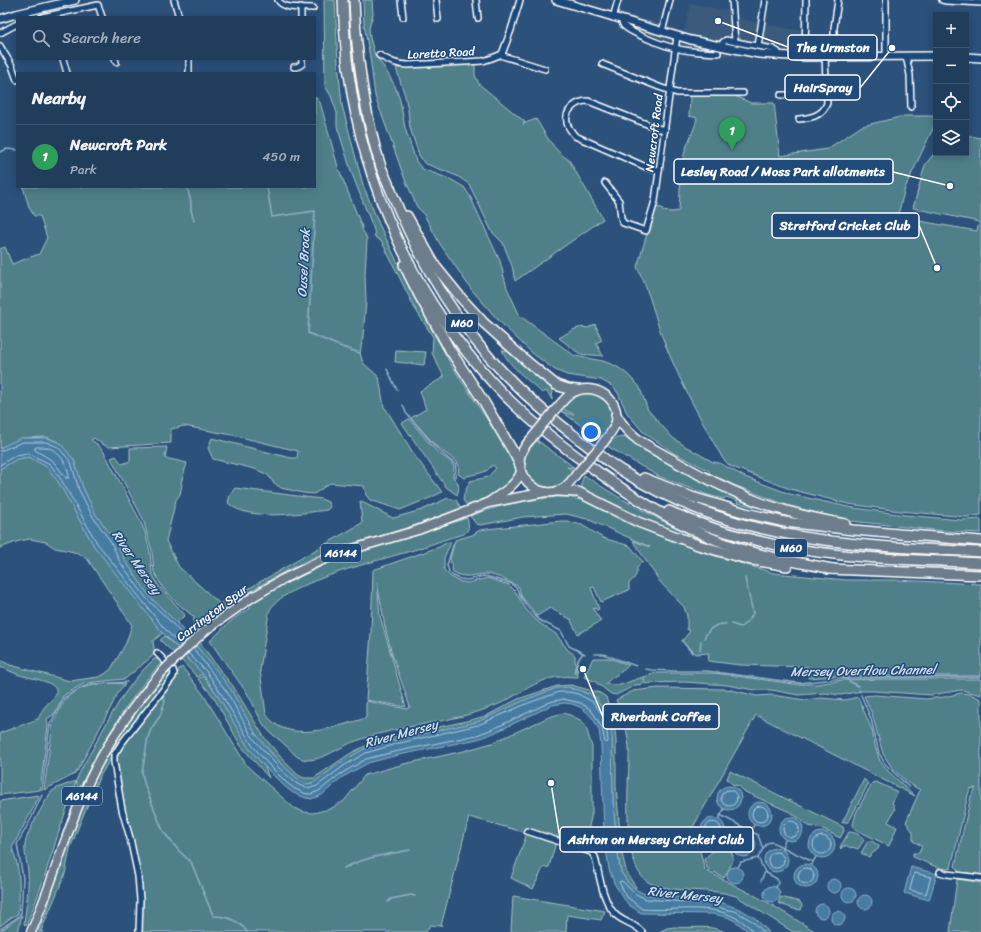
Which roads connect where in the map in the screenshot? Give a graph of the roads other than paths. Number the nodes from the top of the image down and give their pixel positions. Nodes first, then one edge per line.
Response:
1 (75, 0) edge
2 (174, 0) edge
3 (278, 0) edge
4 (344, 0) edge
5 (354, 0) edge
6 (401, 0) edge
7 (436, 0) edge
8 (476, 0) edge
9 (520, 0) edge
10 (556, 0) edge
11 (618, 0) edge
12 (670, 0) edge
13 (732, 0) edge
14 (765, 0) edge
15 (806, 0) edge
16 (838, 0) edge
17 (886, 0) edge
18 (942, 0) edge
19 (565, 1) edge
20 (65, 2) junction
21 (51, 3) edge
22 (981, 3) edge
23 (301, 7) junction
24 (313, 8) dead end
25 (68, 11) junction
26 (34, 13) edge
27 (19, 16) edge
28 (50, 16) edge
29 (102, 16) edge
30 (180, 16) edge
31 (301, 16) edge
32 (16, 17) edge
33 (402, 17) dead end
34 (478, 18) dead end
35 (613, 18) junction
36 (438, 19) dead end
37 (0, 20) edge
38 (622, 20) junction
39 (16, 25) edge
40 (662, 32) junction
41 (0, 33) edge
42 (677, 36) junction
43 (735, 42) junction
44 (0, 46) edge
45 (758, 46) junction
46 (675, 48) junction
47 (724, 50) junction
48 (502, 54) junction
49 (379, 55) dead end
50 (780, 56) junction
51 (886, 56) junction
52 (906, 56) junction
53 (933, 56) edge
54 (805, 57) junction
55 (825, 57) junction
56 (834, 57) junction
57 (969, 57) edge
58 (981, 58) edge
59 (63, 60) edge
60 (188, 60) edge
61 (302, 60) edge
62 (602, 64) dead end
63 (294, 67) dead end
64 (545, 69) dead end
65 (67, 72) edge
66 (189, 72) edge
67 (16, 77) edge
68 (670, 90) junction
69 (826, 92) junction
70 (743, 93) dead end
71 (782, 95) dead end
72 (910, 107) dead end
73 (799, 119) dead end
74 (665, 130) junction
75 (372, 131) junction
76 (659, 171) junction
77 (605, 183) dead end
78 (387, 216) junction
79 (577, 390) junction
80 (616, 415) junction
81 (618, 468) junction
82 (521, 469) junction
83 (613, 483) junction
84 (558, 490) junction
85 (546, 492) junction
86 (488, 503) junction
87 (952, 538) junction
88 (981, 541) edge
89 (981, 552) edge
90 (981, 563) edge
91 (833, 569) junction
92 (981, 575) edge
93 (157, 653) dead end
94 (527, 831) dead end
95 (940, 872) dead end
96 (981, 878) edge
97 (31, 932) edge
98 (139, 932) edge
99 (642, 932) edge

1 - 20 main road
2 - 30 street
3 - 23 street
4 - 78 highway, M60
5 - 75 highway, M60
6 - 33 street
7 - 36 street
8 - 34 street
9 - 48 street
10 - 19 main road
11 - 35 street
12 - 40 street
13 - 43 street
14 - 45 street
15 - 54 street
16 - 56 street
17 - 51 street
18 - 22 street
19 - 35 main road
20 - 21 main road
20 - 25 street
21 - 26 main road
23 - 24 street
23 - 31 street
25 - 28 street
25 - 29 street
26 - 27 main road
32 - 37 main road
35 - 38 main road
38 - 40 main road
38 - 46 street
39 - 41 street
40 - 42 main road
42 - 46 street, Newcroft Road
42 - 47 main road
43 - 45 street
43 - 47 street
44 - 67 street
45 - 50 street
46 - 47 street
46 - 68 street, Newcroft Road
47 - 50 main road
48 - 49 street, Loretto Road
48 - 64 street
50 - 54 main road
51 - 52 main road
51 - 56 main road
52 - 53 main road
52 - 72 street
54 - 55 main road
55 - 56 main road
55 - 69 street
57 - 58 main road
59 - 65 street
60 - 66 street
61 - 63 street
62 - 68 street
68 - 70 street
68 - 74 street, Newcroft Road
69 - 71 street
69 - 73 street
74 - 76 street, Newcroft Road
74 - 76 street
75 - 79 highway, M60
75 - 81 highway, M60
76 - 77 street, Newcroft Road
78 - 82 highway, M60
78 - 83 highway, M60
79 - 80 main road
79 - 82 main road, A6144, bridge
80 - 84 main road, A6144, bridge
80 - 87 highway, M60
81 - 87 highway, M60
81 - 89 highway, M60
82 - 85 main road
82 - 86 main road, Carrington Spur / A6144
83 - 90 highway, M60
83 - 91 highway, M60
84 - 85 main road, A6144
84 - 91 highway, M60
85 - 86 main road, Carrington Spur / A6144
86 - 97 main road, Carrington Spur / A6144, bridge
87 - 88 highway, M60
91 - 92 highway, M60
93 - 98 street
94 - 99 street
95 - 96 street

